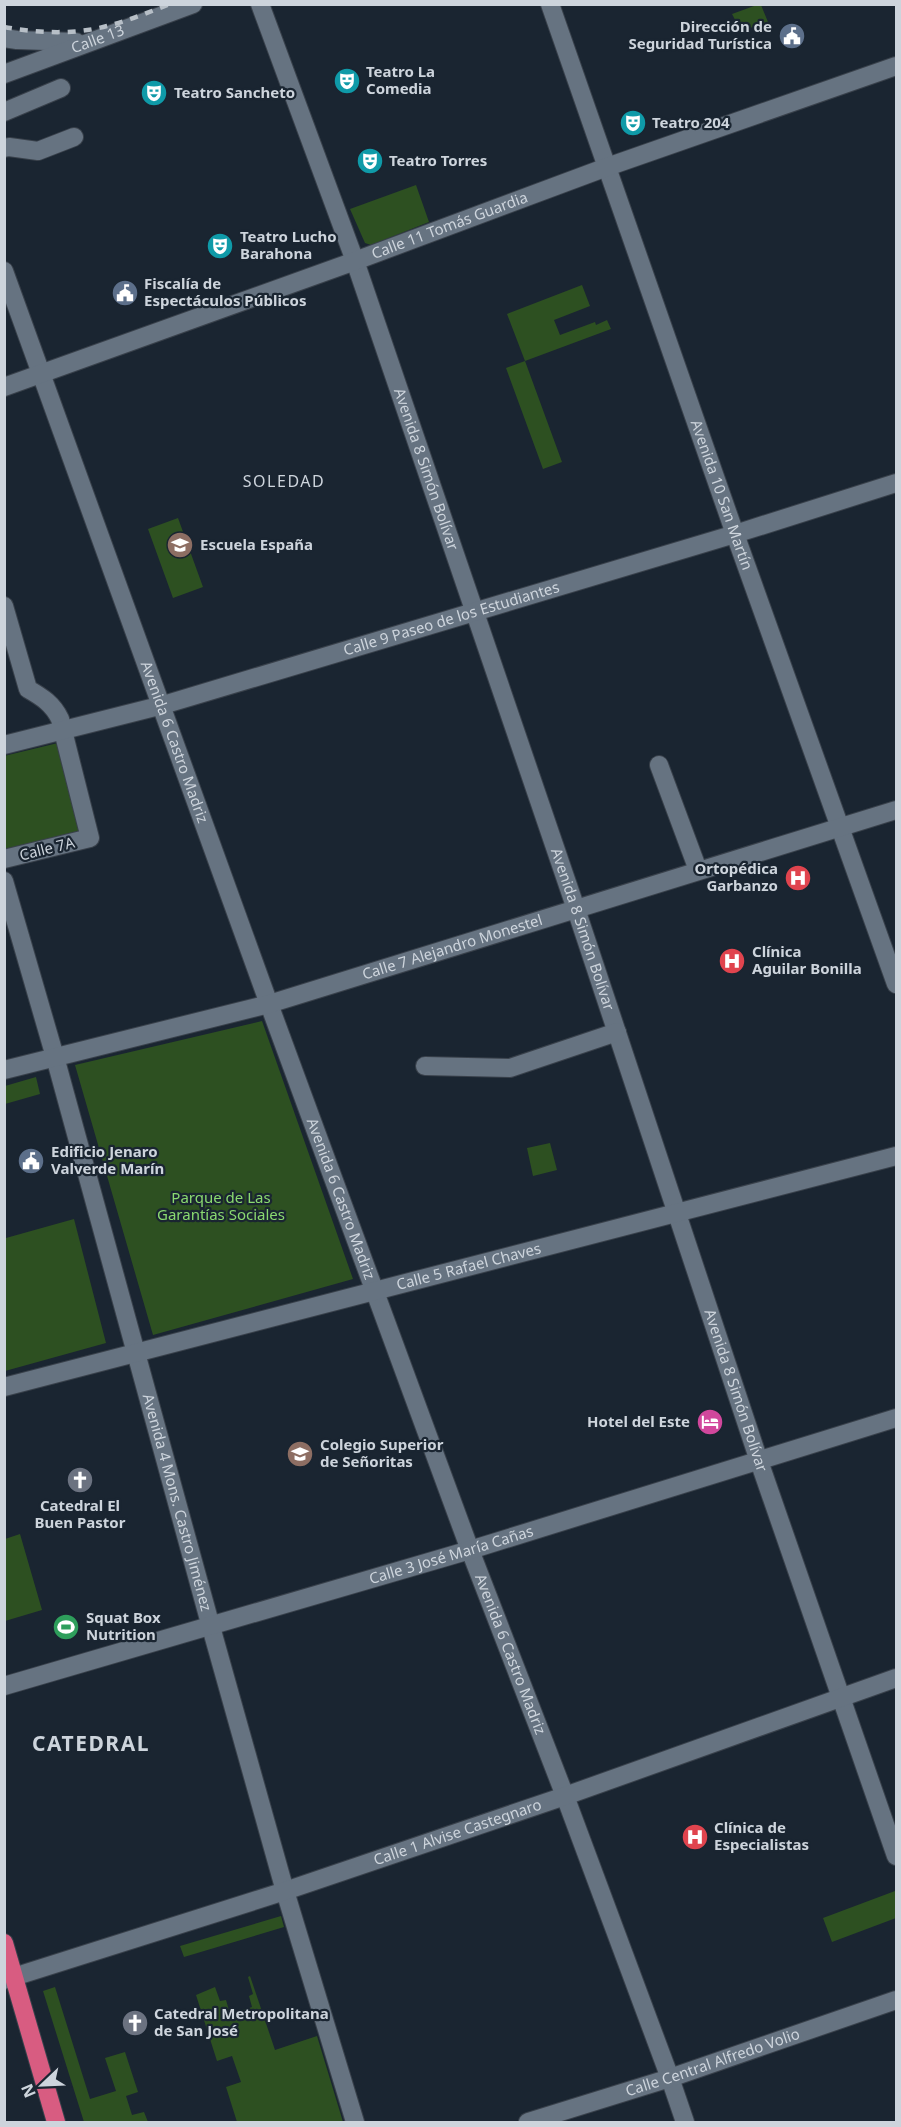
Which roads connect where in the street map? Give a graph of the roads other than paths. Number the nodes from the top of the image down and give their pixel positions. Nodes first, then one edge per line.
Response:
1 (193, 4) edge
2 (260, 4) edge
3 (550, 4) edge
4 (4, 38) edge
5 (90, 41) junction
6 (897, 66) edge
7 (4, 74) edge
8 (61, 88) dead end
9 (4, 112) edge
10 (74, 137) dead end
11 (4, 148) edge
12 (607, 168) junction
13 (355, 261) junction
14 (4, 271) edge
15 (43, 375) junction
16 (4, 387) edge
17 (897, 483) edge
18 (735, 534) junction
19 (4, 606) edge
20 (475, 613) junction
21 (163, 705) junction
22 (63, 730) junction
23 (4, 744) edge
24 (659, 765) dead end
25 (897, 810) edge
26 (840, 826) junction
27 (4, 859) edge
28 (698, 870) junction
29 (4, 881) edge
30 (576, 909) junction
31 (897, 984) edge
32 (269, 1004) junction
33 (617, 1032) junction
34 (55, 1057) junction
35 (425, 1066) dead end
36 (4, 1070) edge
37 (897, 1156) edge
38 (677, 1213) junction
39 (375, 1290) junction
40 (137, 1353) junction
41 (4, 1387) edge
42 (897, 1418) edge
43 (759, 1461) junction
44 (470, 1550) junction
45 (211, 1627) junction
46 (897, 1678) edge
47 (4, 1686) edge
48 (841, 1698) junction
49 (565, 1796) junction
50 (897, 1856) edge
51 (285, 1891) junction
52 (4, 1943) edge
53 (10, 1978) edge
54 (897, 2000) edge
55 (670, 2078) junction
56 (56, 2122) edge
57 (356, 2122) edge
58 (528, 2122) edge
59 (685, 2122) edge

1 - 5 street, Calle 13
2 - 13 street, Avenida 8 Simón Bolívar
3 - 12 street, Avenida 10 San Martín
4 - 5 street
5 - 7 street, Calle 13
6 - 12 street, Calle 11 Tomás Guardia
8 - 9 street
10 - 11 street
12 - 13 street, Calle 11 Tomás Guardia
12 - 18 street, Avenida 10 San Martín
13 - 15 street, Calle 11 Tomás Guardia
13 - 20 street, Avenida 8 Simón Bolívar
14 - 15 street, Avenida 6 Castro Madriz
15 - 16 street, Calle 11 Tomás Guardia
15 - 21 street, Avenida 6 Castro Madriz
17 - 18 street, Calle 9 Paseo de los Estudiantes
18 - 20 street, Calle 9 Paseo de los Estudiantes
18 - 26 street, Avenida 10 San Martín
19 - 22 street
20 - 21 street, Calle 9 Paseo de los Estudiantes
20 - 30 street, Avenida 8 Simón Bolívar
21 - 22 street, Calle 9 Paseo de los Estudiantes
21 - 32 street, Avenida 6 Castro Madriz
22 - 23 street, Calle 9 Paseo de los Estudiantes
22 - 27 street, Calle 7A
24 - 28 street
25 - 26 street, Calle 7 Alejandro Monestel
26 - 28 street, Calle 7 Alejandro Monestel
26 - 31 street, Avenida 10 San Martín
28 - 30 street, Calle 7 Alejandro Monestel
29 - 34 street, Avenida 4 Mons. Castro Jiménez
30 - 32 street, Calle 7 Alejandro Monestel
30 - 33 street, Avenida 8 Simón Bolívar
32 - 34 street, Calle 7 Alejandro Monestel
32 - 39 street, Avenida 6 Castro Madriz
33 - 35 street
33 - 38 street, Avenida 8 Simón Bolívar
34 - 36 street, Calle 7 Alejandro Monestel
34 - 40 street, Avenida 4 Mons. Castro Jiménez
37 - 38 street, Calle 5 Rafael Chaves
38 - 39 street, Calle 5 Rafael Chaves
38 - 43 street, Avenida 8 Simón Bolívar
39 - 40 street, Calle 5 Rafael Chaves
39 - 44 street, Avenida 6 Castro Madriz
40 - 41 street, Calle 5 Rafael Chaves
40 - 45 street, Avenida 4 Mons. Castro Jiménez
42 - 43 street, Calle 3 José María Cañas
43 - 44 street, Calle 3 José María Cañas
43 - 48 street, Avenida 8 Simón Bolívar
44 - 45 street, Calle 3 José María Cañas
44 - 49 street, Avenida 6 Castro Madriz
45 - 47 street, Calle 3 José María Cañas
45 - 51 street, Avenida 4 Mons. Castro Jiménez
46 - 48 street, Calle 1 Alvise Castegnaro
48 - 49 street, Calle 1 Alvise Castegnaro
48 - 50 street, Avenida 8 Simón Bolívar
49 - 51 street, Calle 1 Alvise Castegnaro
49 - 55 street, Avenida 6 Castro Madriz
51 - 53 street, Calle 1 Alvise Castegnaro
51 - 57 street, Avenida 4 Mons. Castro Jiménez
52 - 53 highway
53 - 56 highway
54 - 55 street, Calle Central Alfredo Volio
55 - 58 street, Calle Central Alfredo Volio
55 - 59 street, Avenida 6 Castro Madriz

